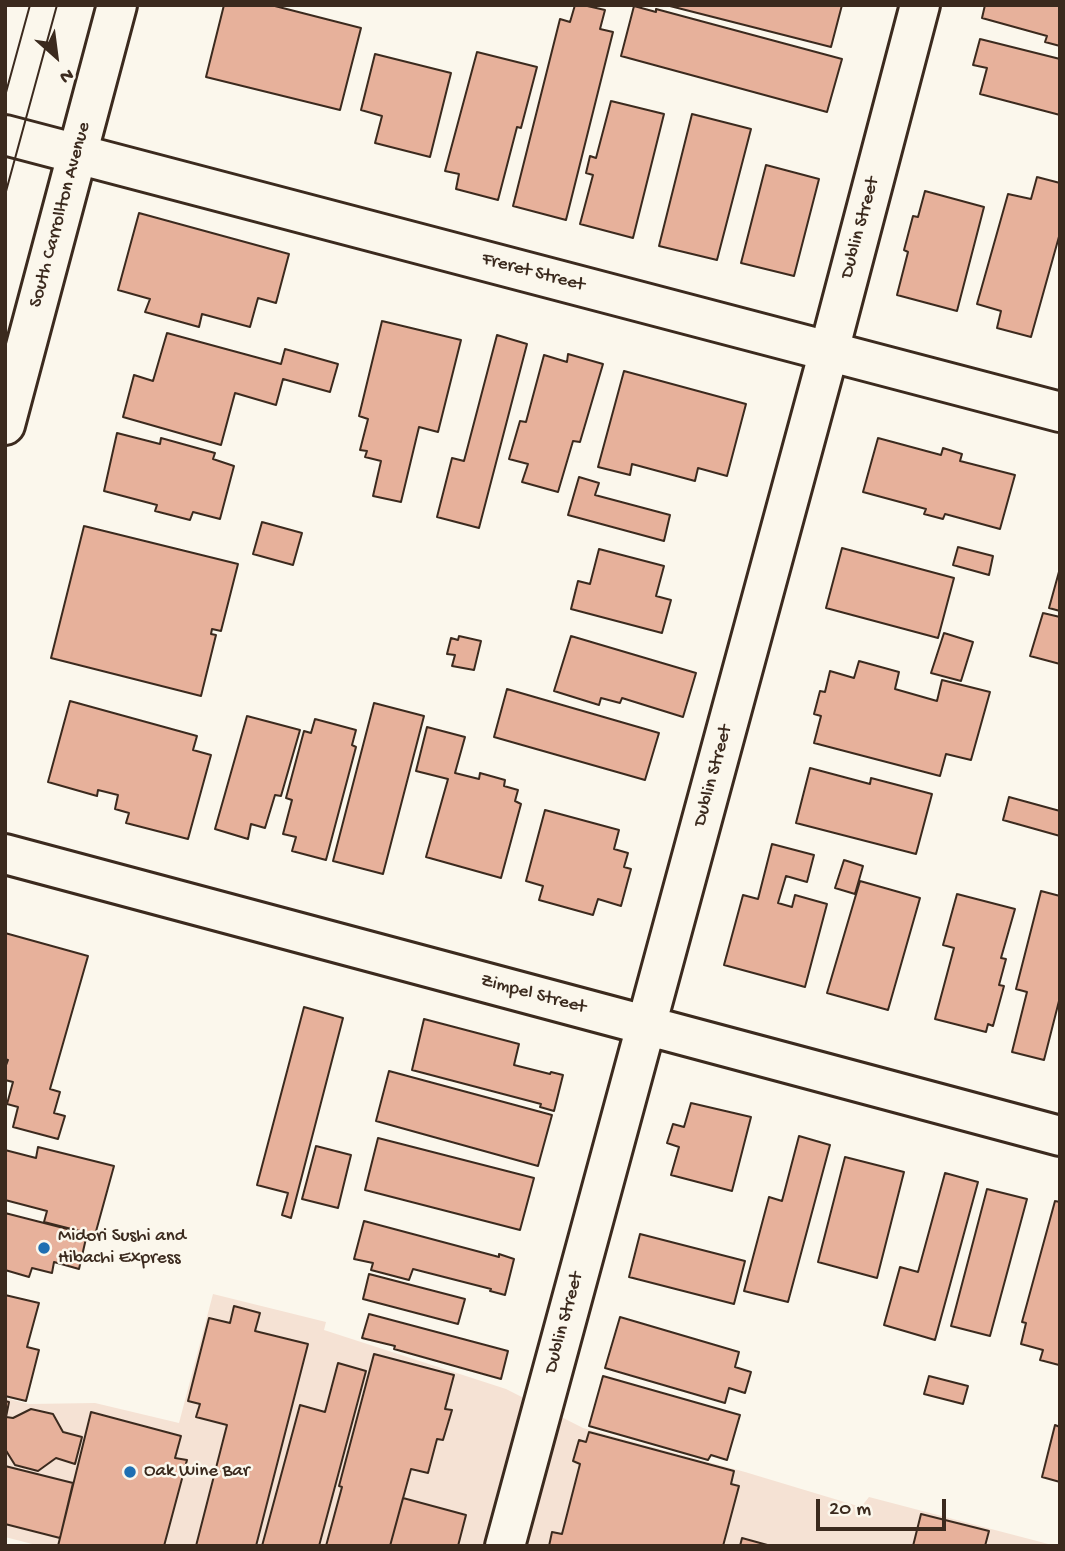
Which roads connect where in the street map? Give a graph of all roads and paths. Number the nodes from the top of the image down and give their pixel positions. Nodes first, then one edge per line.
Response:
1 (117, 5) edge
2 (920, 5) edge
3 (5, 135) edge
4 (78, 153) junction
5 (829, 351) junction
6 (1060, 412) edge
7 (5, 425) edge
8 (5, 854) edge
9 (646, 1025) junction
10 (1060, 1136) edge
11 (505, 1546) edge

1 - 4 street, South Carrollton Avenue
2 - 5 street, Dublin Street
3 - 4 street, Freret Street
4 - 5 street, Freret Street
4 - 7 street, South Carrollton Avenue
5 - 6 street, Freret Street
5 - 9 street, Dublin Street
8 - 9 street, Zimpel Street
9 - 10 street, Zimpel Street
9 - 11 street, Dublin Street

